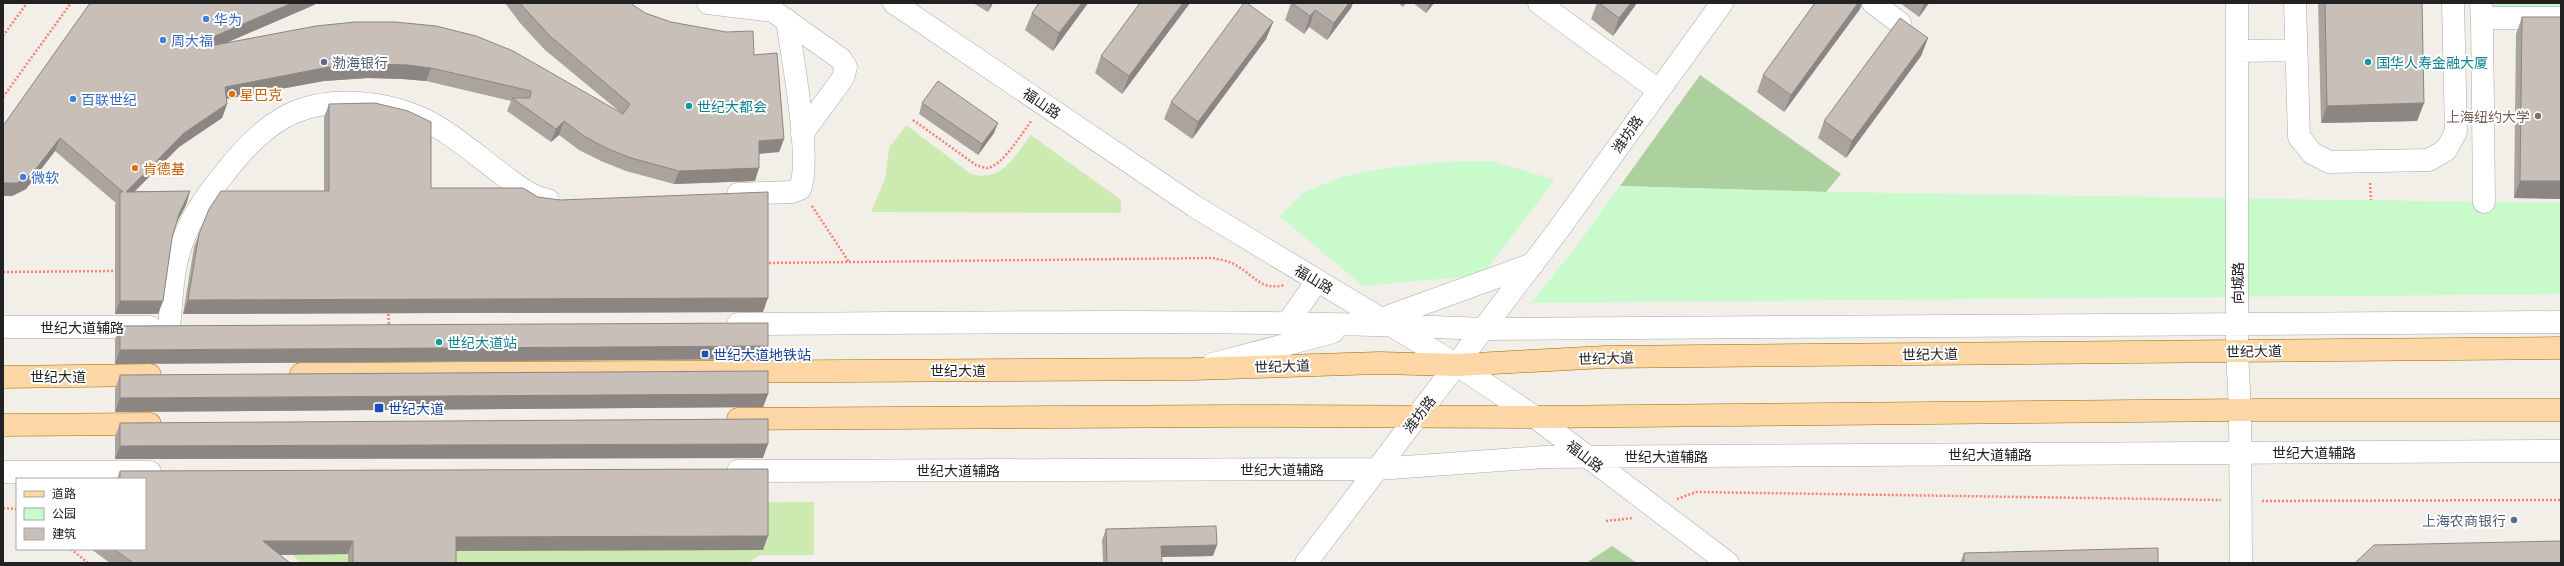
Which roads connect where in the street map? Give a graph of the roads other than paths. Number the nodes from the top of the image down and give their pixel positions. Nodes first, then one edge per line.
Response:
1 (708, 3) edge
2 (894, 3) edge
3 (1539, 3) edge
4 (1722, 3) edge
5 (1873, 3) edge
6 (2237, 3) edge
7 (2295, 3) edge
8 (2453, 3) edge
9 (2482, 11) edge
10 (783, 12) edge
11 (2561, 18) edge
12 (1900, 23) edge
13 (2296, 50) junction
14 (2237, 51) junction
15 (1658, 90) junction
16 (802, 134) junction
17 (721, 195) edge
18 (571, 201) edge
19 (2484, 202) dead end
20 (1533, 264) junction
21 (1317, 281) junction
22 (2561, 322) edge
23 (1377, 323) junction
24 (2238, 323) junction
25 (718, 324) edge
26 (1287, 324) junction
27 (169, 327) junction
28 (192, 327) edge
29 (3, 328) edge
30 (1484, 329) junction
31 (2561, 348) edge
32 (2237, 351) junction
33 (1457, 365) junction
34 (1193, 370) junction
35 (281, 374) edge
36 (170, 375) edge
37 (3, 376) edge
38 (2240, 410) junction
39 (2561, 410) edge
40 (1417, 416) junction
41 (1535, 417) junction
42 (717, 420) edge
43 (168, 424) edge
44 (3, 425) edge
45 (2561, 451) edge
46 (2240, 452) junction
47 (1586, 457) junction
48 (1377, 469) junction
49 (719, 471) edge
50 (3, 472) edge
51 (168, 472) edge
52 (1306, 563) edge
53 (1728, 563) edge
54 (2241, 563) edge

1 - 10 street
2 - 21 street, 福山路
3 - 15 street
4 - 15 street, 潍坊路
5 - 12 street
6 - 14 street, 向城路
7 - 13 street
8 - 13 street
9 - 11 street
9 - 19 street
10 - 16 street
10 - 16 street
13 - 14 street
14 - 24 street, 向城路
15 - 20 street, 潍坊路
16 - 17 street
18 - 27 street
20 - 23 street
20 - 30 street, 潍坊路
21 - 23 street, 福山路
21 - 26 street
22 - 24 street
23 - 26 street
23 - 30 street
23 - 33 street, 福山路
23 - 34 street
24 - 30 street
24 - 32 street, 向城路
25 - 26 street
27 - 28 street, 世纪大道辅路
27 - 29 street, 世纪大道辅路
30 - 33 street, 潍坊路
31 - 32 main road, 世纪大道
32 - 33 main road, 世纪大道
32 - 38 street, 向城路
33 - 34 main road, 世纪大道
33 - 40 street, 潍坊路
33 - 41 street, 福山路
34 - 35 main road, 世纪大道
36 - 37 main road, 世纪大道
38 - 39 main road
38 - 41 main road
38 - 46 street, 向城路
40 - 41 main road
40 - 42 main road
40 - 48 street, 潍坊路
41 - 47 street, 福山路
43 - 44 main road
45 - 46 street, 世纪大道辅路
46 - 47 street, 世纪大道辅路
46 - 54 street, 向城路
47 - 48 street, 世纪大道辅路
47 - 53 street, 福山路
48 - 49 street, 世纪大道辅路
48 - 52 street, 潍坊路
50 - 51 street

